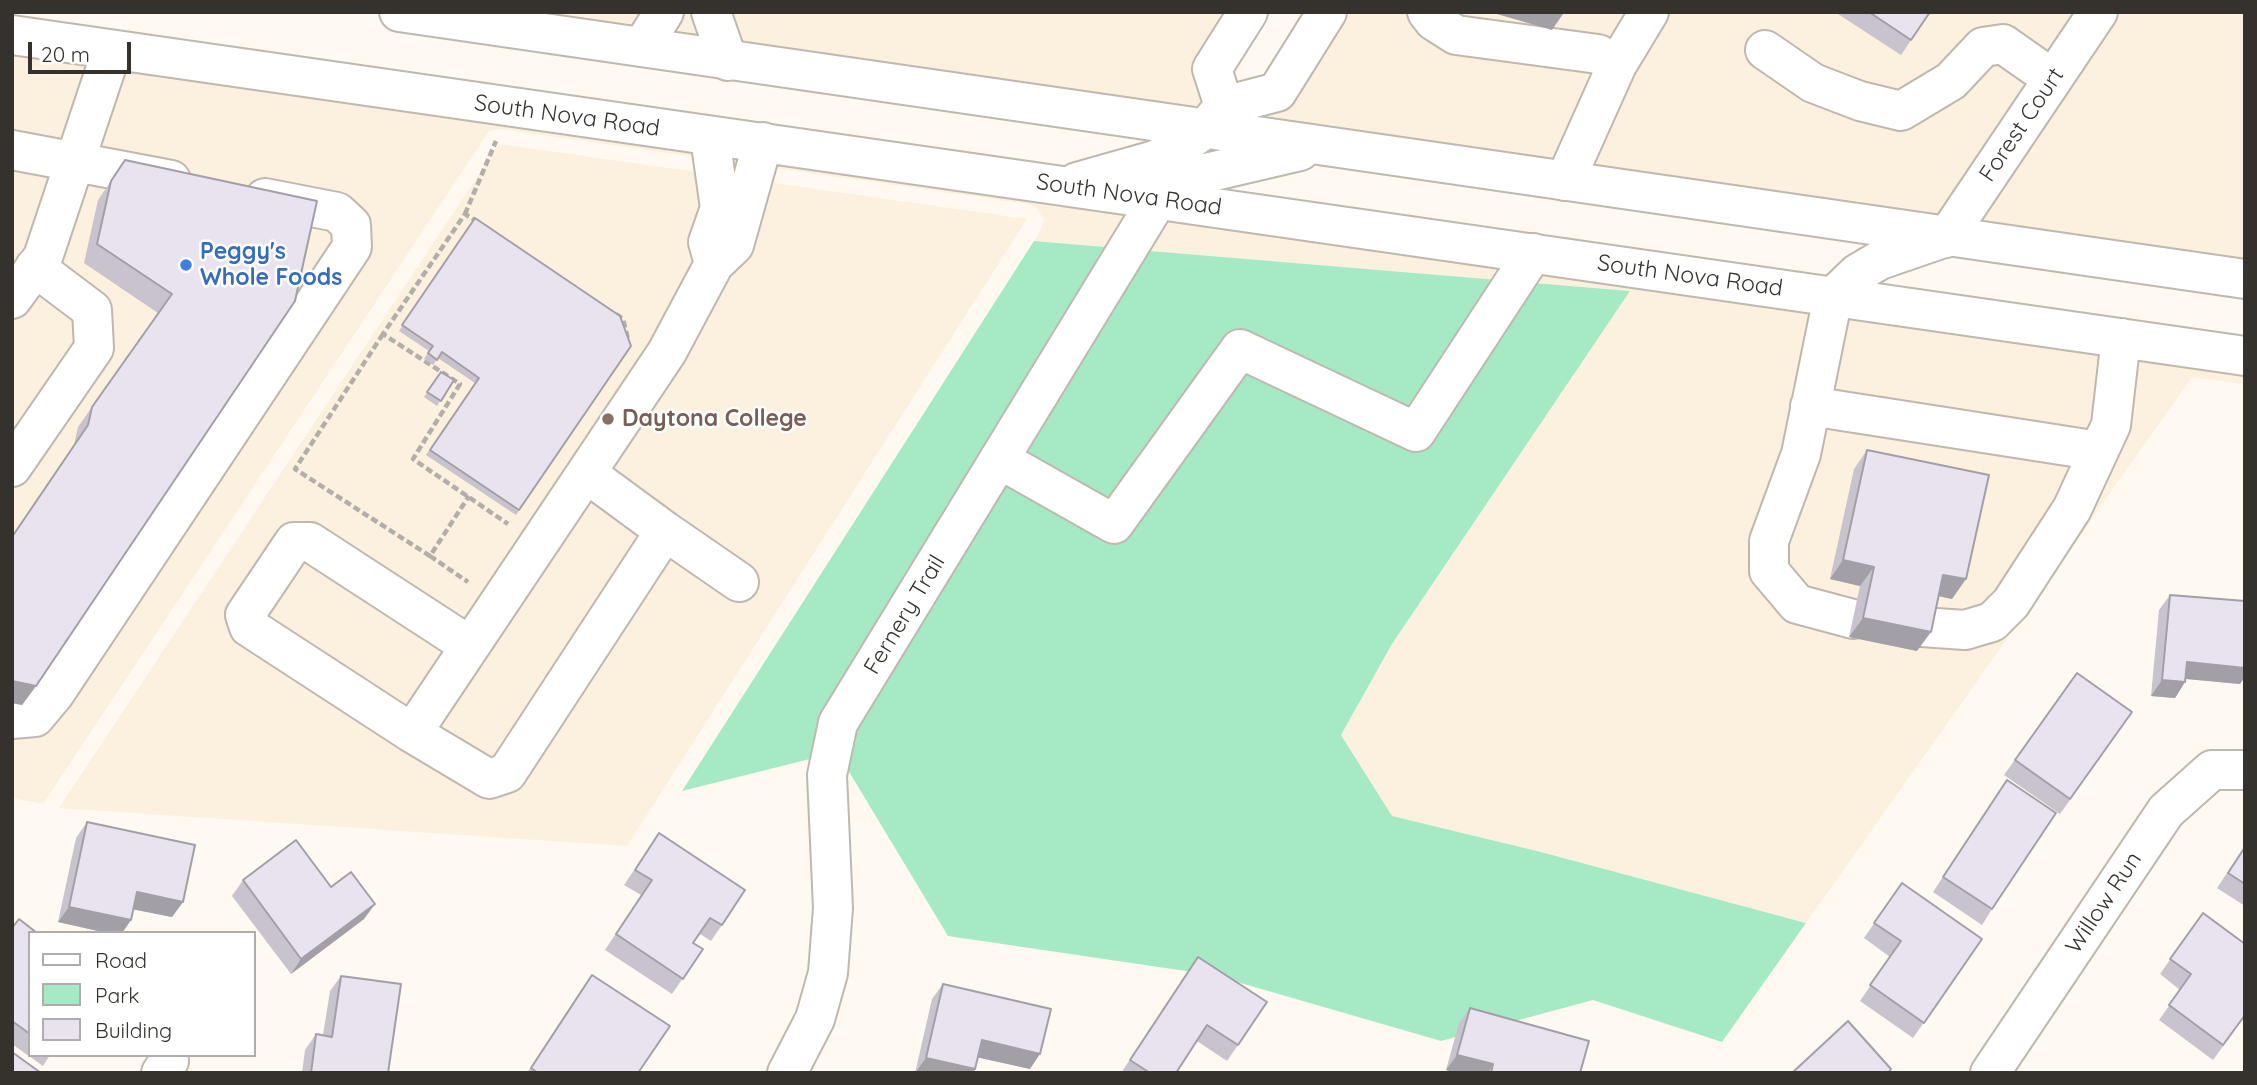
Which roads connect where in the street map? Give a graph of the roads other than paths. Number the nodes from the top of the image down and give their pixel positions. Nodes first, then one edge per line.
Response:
1 (399, 12) edge
2 (664, 12) edge
3 (711, 12) edge
4 (1248, 12) edge
5 (1327, 12) edge
6 (1427, 12) edge
7 (1649, 12) edge
8 (2098, 12) edge
9 (12, 35) edge
10 (642, 47) junction
11 (112, 50) junction
12 (1765, 50) dead end
13 (728, 61) junction
14 (1617, 65) junction
15 (2053, 79) junction
16 (1215, 117) junction
17 (710, 137) junction
18 (763, 142) junction
19 (1322, 145) junction
20 (12, 150) edge
21 (76, 162) junction
22 (1565, 181) junction
23 (1065, 186) junction
24 (1158, 199) junction
25 (1947, 237) junction
26 (1533, 253) junction
27 (715, 264) junction
28 (35, 267) junction
29 (2245, 279) edge
30 (1833, 297) junction
31 (12, 299) edge
32 (2121, 338) junction
33 (2245, 356) edge
34 (1810, 406) junction
35 (2099, 451) junction
36 (999, 459) junction
37 (12, 467) edge
38 (586, 473) junction
39 (665, 531) junction
40 (739, 582) dead end
41 (1853, 619) dead end
42 (1922, 627) edge
43 (470, 646) junction
44 (12, 719) edge
45 (412, 733) junction
46 (2245, 770) edge
47 (788, 1073) edge
48 (1990, 1073) edge

1 - 10 main road
2 - 10 main road
3 - 13 main road
4 - 16 main road
5 - 16 main road
6 - 14 main road
7 - 14 main road
8 - 15 main road, Forest Court
9 - 11 main road, South Nova Road
10 - 13 main road
11 - 17 main road, South Nova Road
11 - 21 main road
12 - 15 main road
13 - 16 main road
14 - 22 main road
15 - 25 main road, Forest Court
16 - 19 main road
16 - 23 main road
17 - 18 main road, South Nova Road
17 - 27 main road
18 - 23 main road, South Nova Road
18 - 27 main road
19 - 22 main road
19 - 24 main road
20 - 21 main road
21 - 28 main road
21 - 44 main road
22 - 25 main road
23 - 24 main road, South Nova Road
24 - 26 main road, South Nova Road
24 - 36 main road, Fernery Trail
25 - 29 main road
25 - 30 main road
26 - 30 main road, South Nova Road
26 - 36 main road
27 - 38 main road
28 - 31 main road
28 - 37 main road
30 - 32 main road, South Nova Road
30 - 34 main road
32 - 33 main road, South Nova Road
32 - 35 main road
34 - 35 main road
34 - 41 main road
35 - 42 main road
36 - 47 main road, Fernery Trail
38 - 39 main road
38 - 43 main road
39 - 40 main road
39 - 45 main road
43 - 45 main road
43 - 45 main road
46 - 48 main road, Willow Run

